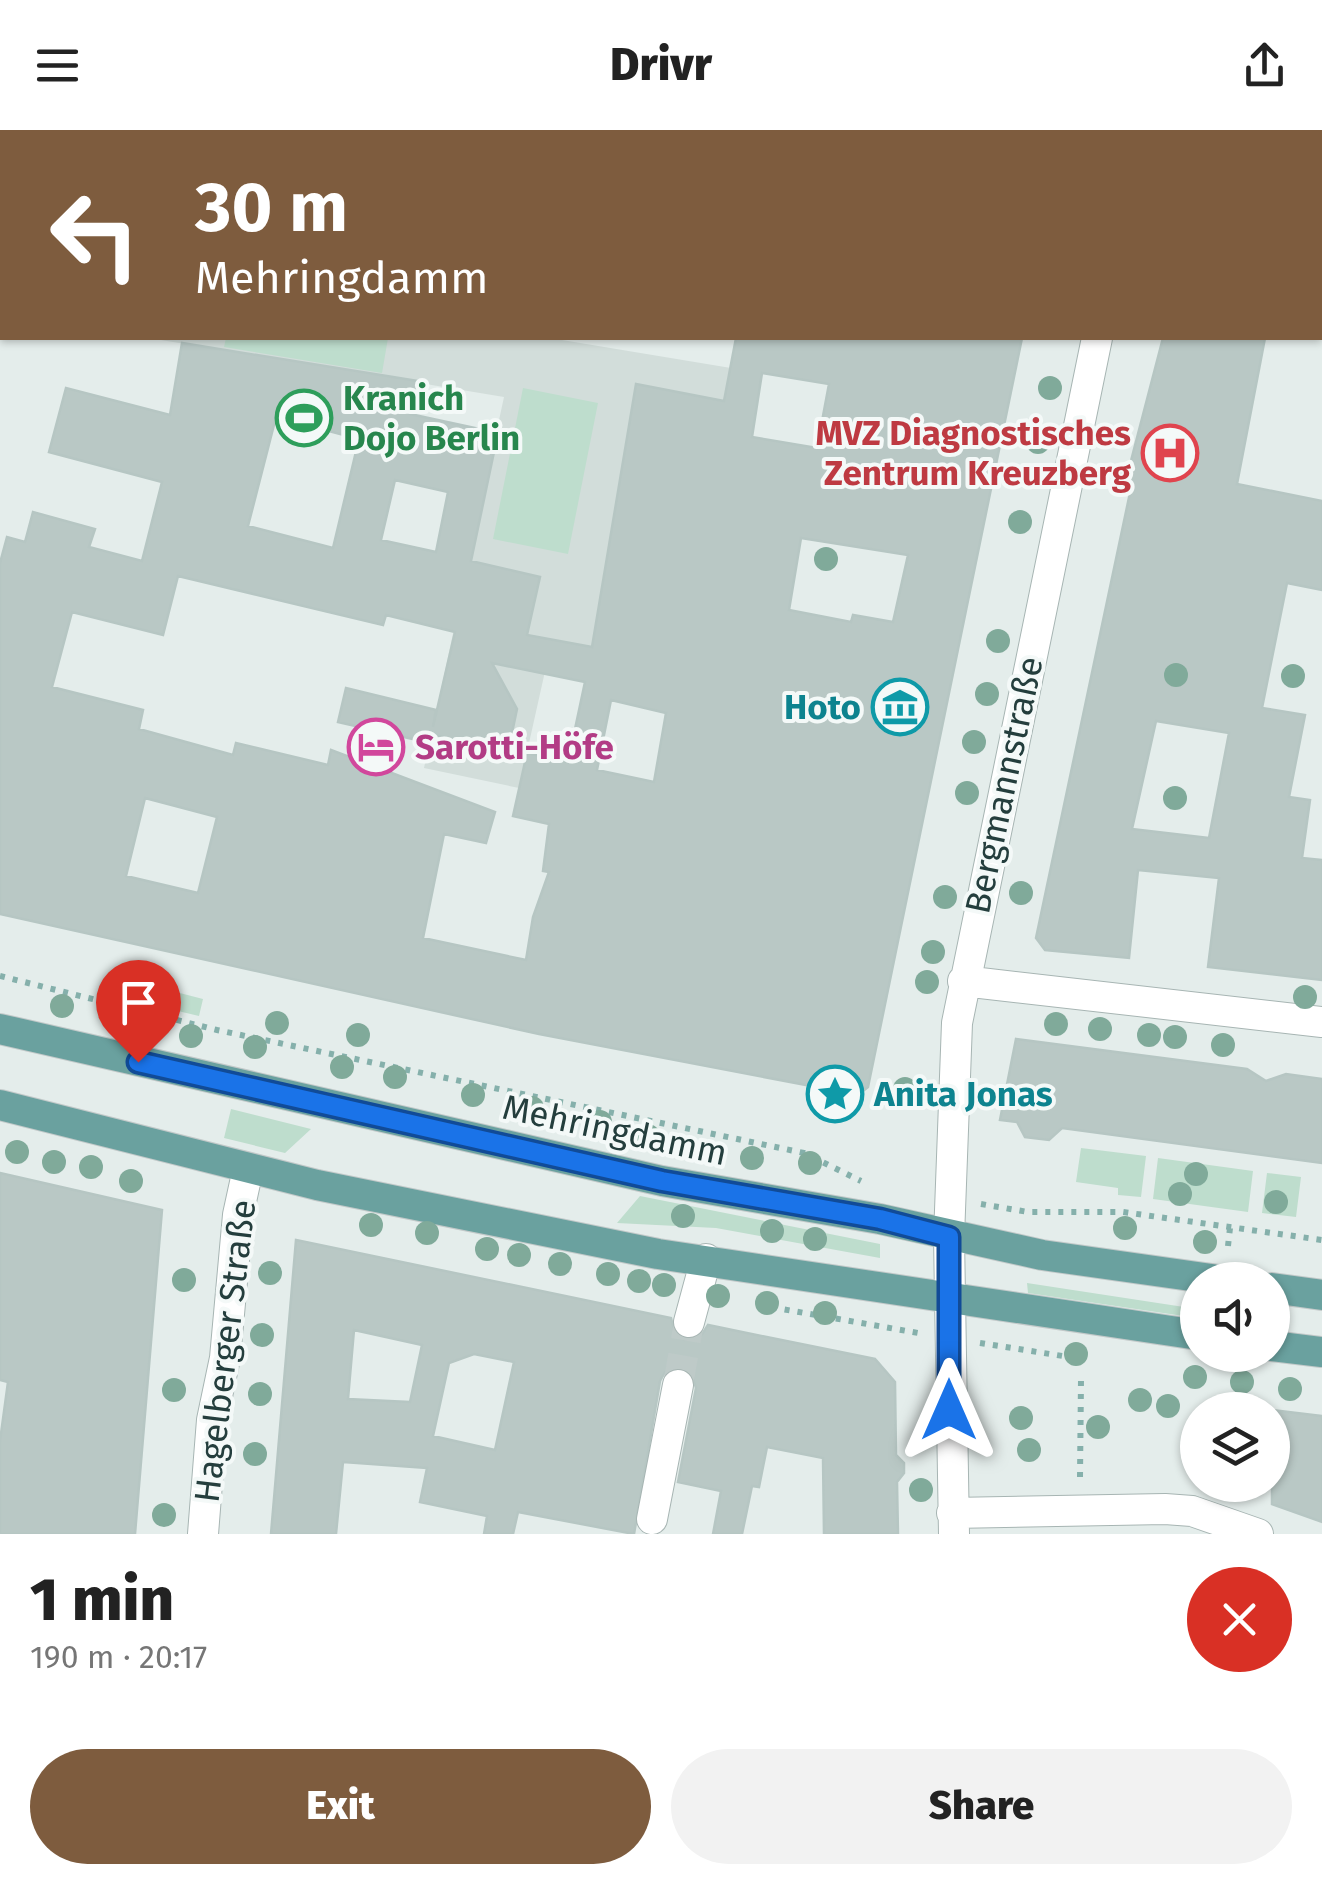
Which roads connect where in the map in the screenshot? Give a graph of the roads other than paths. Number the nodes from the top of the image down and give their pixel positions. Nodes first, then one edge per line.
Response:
1 (1097, 340) edge
2 (963, 981) junction
3 (1322, 1022) edge
4 (0, 1030) edge
5 (0, 1106) edge
6 (248, 1168) junction
7 (949, 1237) junction
8 (706, 1259) junction
9 (1180, 1274) edge
10 (1290, 1291) edge
11 (1322, 1296) edge
12 (950, 1300) junction
13 (690, 1322) tunnel mouth
14 (1180, 1332) edge
15 (1290, 1348) edge
16 (1322, 1352) edge
17 (678, 1385) tunnel mouth
18 (652, 1518) dead end
19 (953, 1524) edge
20 (203, 1534) edge
21 (1258, 1534) edge

1 - 2 street, Bergmannstraße
2 - 3 street
2 - 7 street, Bergmannstraße
4 - 7 main road, Mehringdamm
5 - 6 main road
6 - 8 main road
6 - 20 street, Hagelberger Straße
7 - 9 main road, Mehringdamm
7 - 12 street, Bergmannstraße
8 - 12 main road
8 - 13 street
10 - 11 main road
12 - 14 main road
12 - 19 street, Bergmannstraße
15 - 16 main road
17 - 18 street
19 - 21 street

